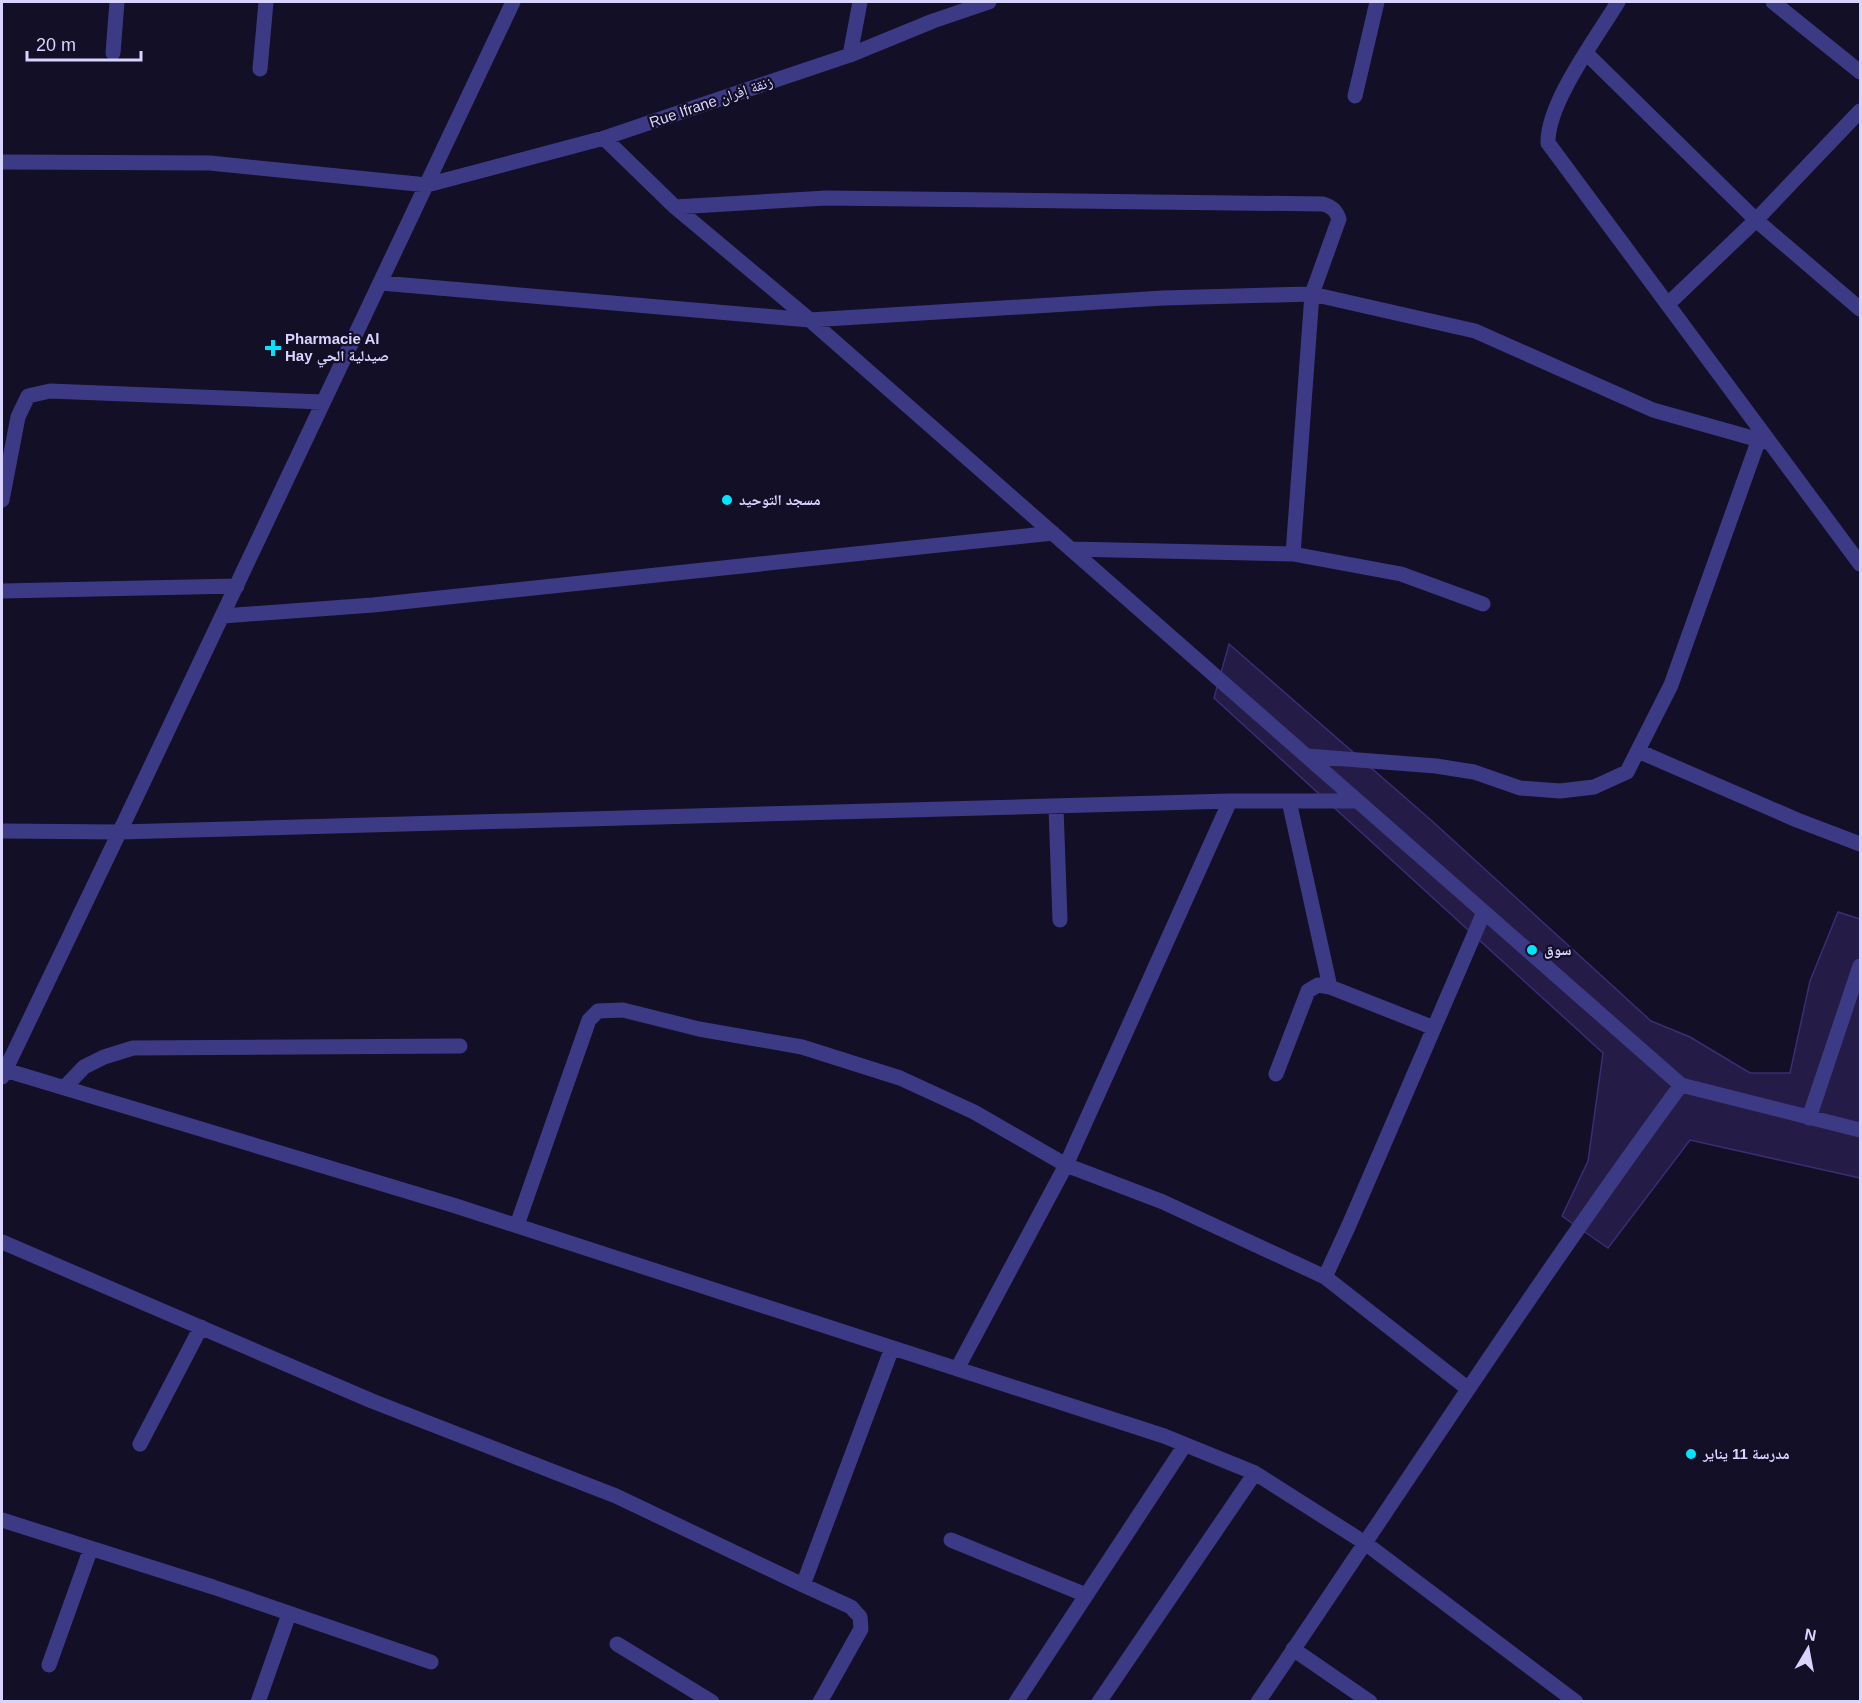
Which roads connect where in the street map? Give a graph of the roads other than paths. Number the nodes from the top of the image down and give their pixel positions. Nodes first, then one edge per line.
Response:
1 (117, 2) edge
2 (266, 2) edge
3 (513, 2) edge
4 (860, 2) edge
5 (989, 2) edge
6 (1377, 2) edge
7 (1618, 2) edge
8 (1773, 2) edge
9 (113, 53) dead end
10 (1586, 53) junction
11 (849, 55) junction
12 (260, 69) dead end
13 (1860, 72) edge
14 (1355, 96) dead end
15 (1860, 111) edge
16 (604, 138) junction
17 (2, 162) edge
18 (427, 185) junction
19 (675, 207) junction
20 (1756, 220) junction
21 (381, 283) junction
22 (1312, 294) junction
23 (1668, 304) junction
24 (1860, 309) edge
25 (810, 320) junction
26 (322, 402) junction
27 (1764, 441) junction
28 (2, 500) edge
29 (1053, 533) junction
30 (1071, 549) junction
31 (1293, 554) junction
32 (1860, 564) edge
33 (237, 586) junction
34 (2, 591) edge
35 (1484, 604) dead end
36 (223, 616) junction
37 (1638, 751) junction
38 (1307, 756) junction
39 (1230, 801) junction
40 (1289, 801) junction
41 (1358, 801) junction
42 (1056, 807) junction
43 (2, 831) edge
44 (120, 832) junction
45 (1860, 844) edge
46 (1484, 912) junction
47 (1060, 920) dead end
48 (1860, 966) edge
49 (1330, 987) junction
50 (1434, 1028) junction
51 (460, 1046) dead end
52 (3, 1073) edge
53 (1276, 1074) dead end
54 (1681, 1085) junction
55 (64, 1088) junction
56 (1809, 1118) junction
57 (1860, 1130) edge
58 (1066, 1165) junction
59 (517, 1226) junction
60 (2, 1242) edge
61 (1325, 1276) junction
62 (201, 1327) junction
63 (892, 1348) junction
64 (957, 1369) junction
65 (1467, 1388) junction
66 (140, 1444) dead end
67 (1185, 1445) junction
68 (1255, 1473) junction
69 (2, 1520) edge
70 (951, 1540) dead end
71 (1365, 1544) junction
72 (91, 1548) junction
73 (803, 1585) junction
74 (1086, 1594) junction
75 (290, 1614) junction
76 (617, 1644) dead end
77 (1293, 1649) junction
78 (431, 1662) dead end
79 (49, 1665) dead end
80 (258, 1701) edge
81 (712, 1701) edge
82 (820, 1701) edge
83 (1016, 1701) edge
84 (1099, 1701) edge
85 (1258, 1701) edge
86 (1370, 1701) edge
87 (1576, 1701) edge

1 - 9 street
2 - 12 street
3 - 18 street
4 - 11 street
5 - 11 street, Rue Ifrane زنقة إفران
6 - 14 street
7 - 10 street
8 - 13 street
10 - 20 street
10 - 23 street
11 - 16 street, Rue Ifrane زنقة إفران
15 - 20 street
16 - 18 street, Rue Ifrane زنقة إفران
16 - 19 street
17 - 18 street
18 - 21 street
19 - 22 street
19 - 25 street
20 - 23 street
20 - 24 street
21 - 25 street
21 - 26 street
22 - 25 street
22 - 27 street
22 - 31 street
23 - 27 street
25 - 29 street
26 - 28 street
26 - 33 street
27 - 32 street
27 - 37 street
29 - 30 street
29 - 36 street
30 - 31 street
30 - 38 street
31 - 35 street
33 - 34 street
33 - 36 street
36 - 44 street
37 - 38 street
37 - 45 street
38 - 41 street
39 - 40 street
39 - 42 street
39 - 58 street
40 - 41 street
40 - 49 street
41 - 46 street
42 - 44 street
42 - 47 street
43 - 44 street
44 - 52 street
46 - 50 street
46 - 54 street
48 - 56 street
49 - 50 street
49 - 53 street
50 - 61 street
51 - 55 street
52 - 55 street
54 - 56 street
54 - 65 street
55 - 59 street
56 - 57 street
58 - 59 street
58 - 61 street
58 - 64 street
59 - 63 street
60 - 62 street
61 - 65 street
62 - 66 street
62 - 73 street
63 - 64 street
63 - 73 street
64 - 67 street
65 - 71 street
67 - 68 street
67 - 74 street
68 - 71 street
68 - 84 street
69 - 72 street
70 - 74 street
71 - 77 street
71 - 87 street
72 - 75 street
72 - 79 street
73 - 82 street
74 - 83 street
75 - 78 street
75 - 80 street
76 - 81 street
77 - 85 street
77 - 86 street

